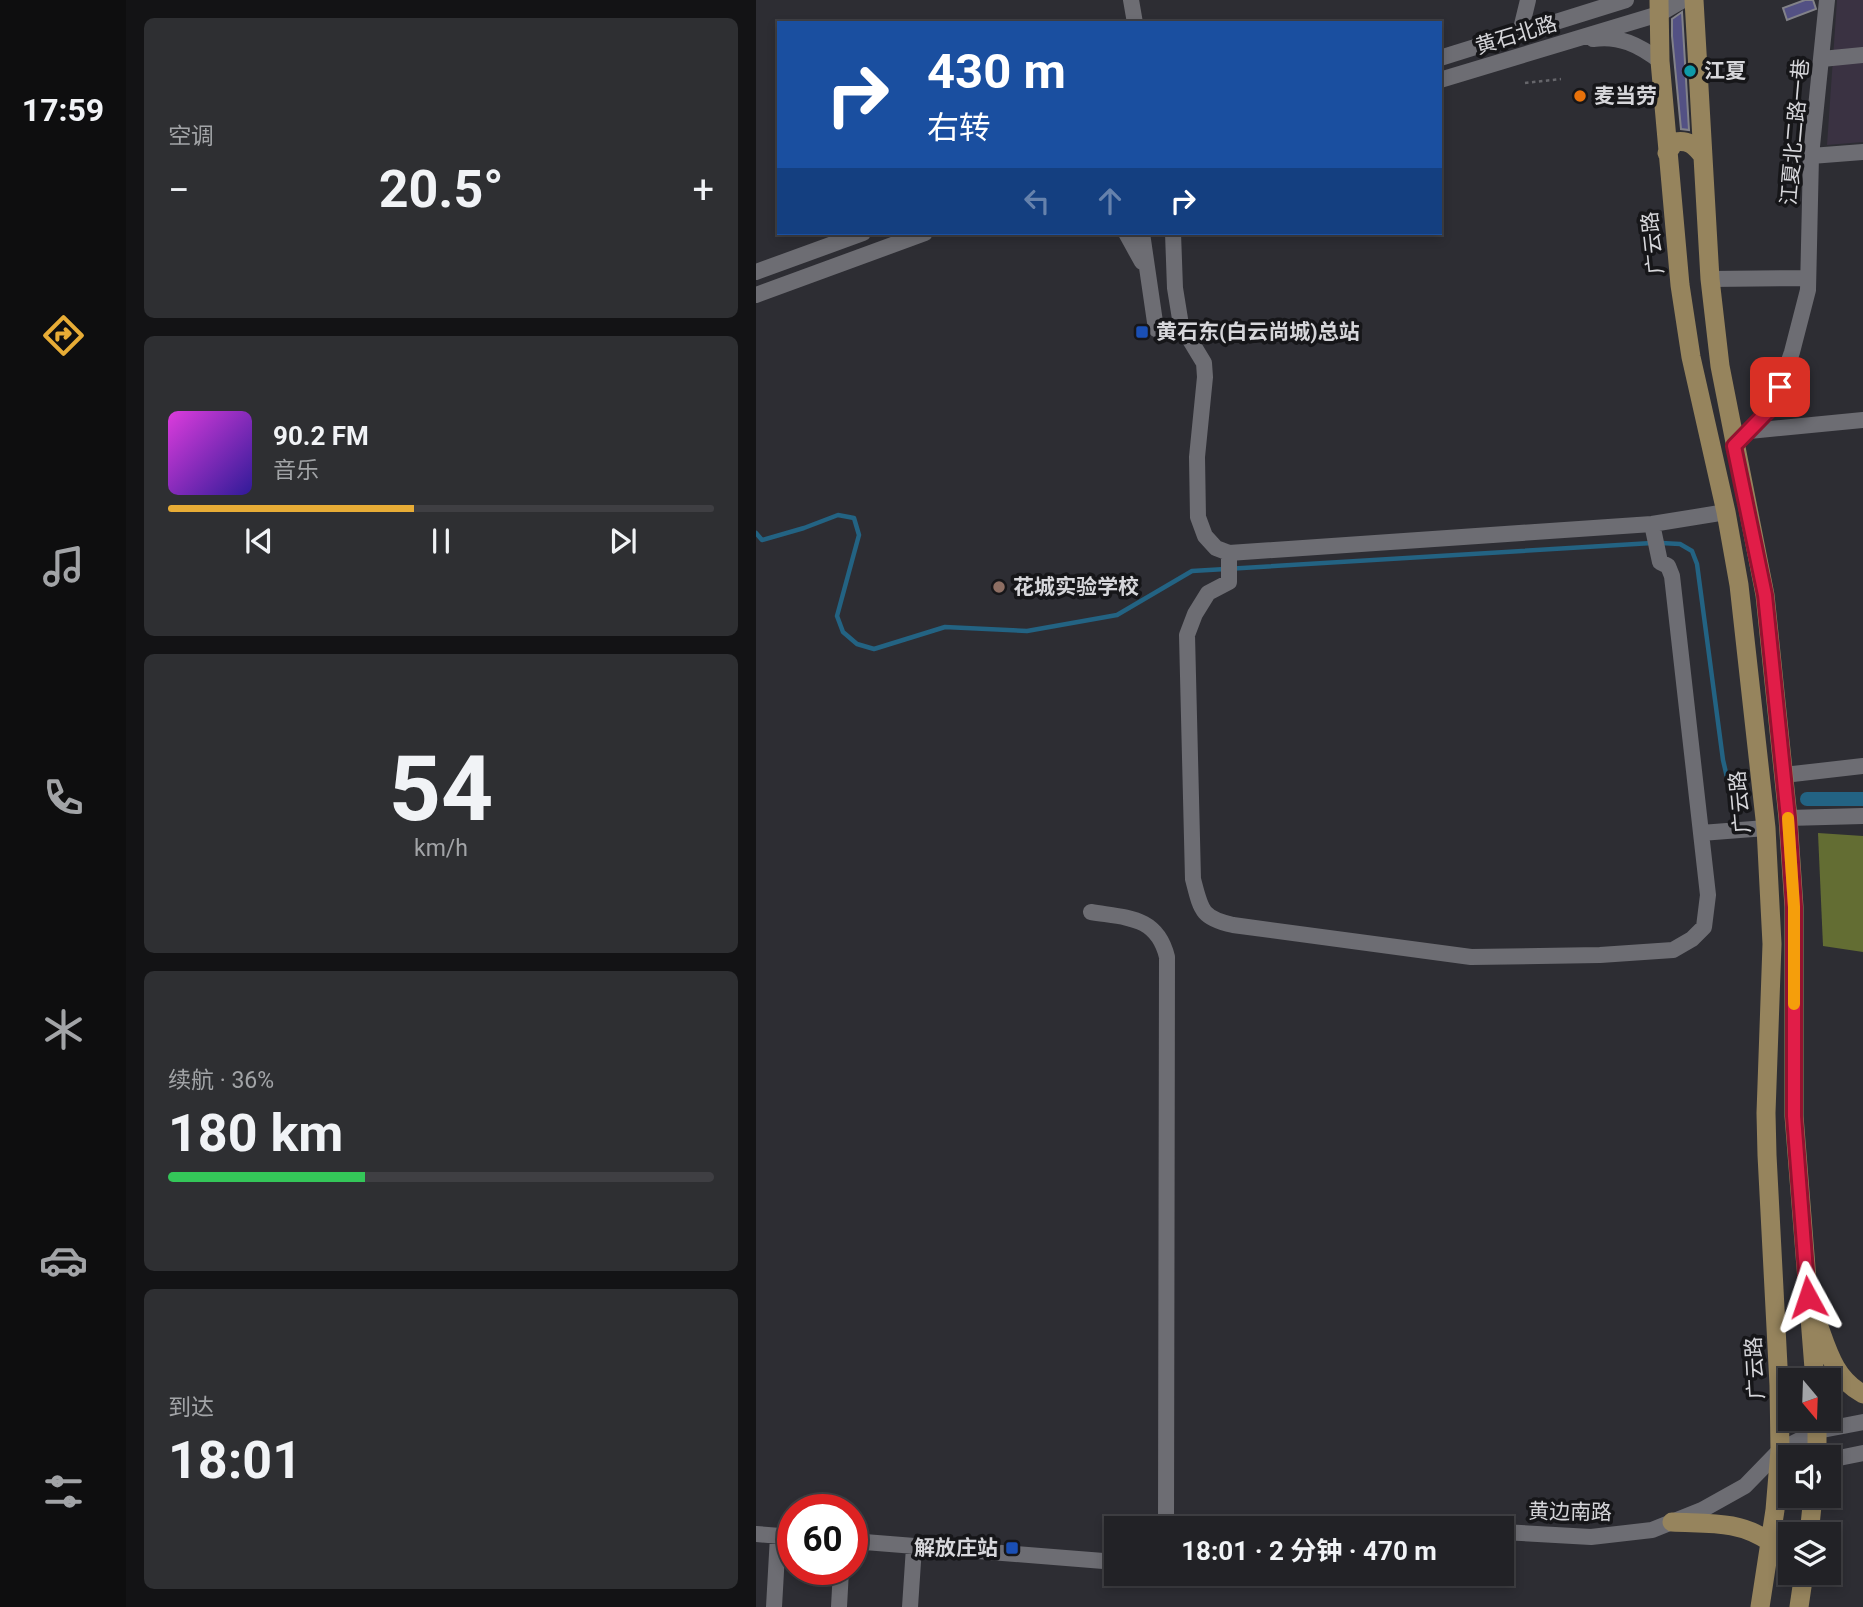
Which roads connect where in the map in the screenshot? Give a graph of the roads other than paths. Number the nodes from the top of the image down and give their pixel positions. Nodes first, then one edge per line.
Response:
1 (1131, 0) edge
2 (1528, 0) edge
3 (1626, 0) edge
4 (1683, 0) edge
5 (1694, 0) edge
6 (1827, 0) edge
7 (1659, 7) edge
8 (1135, 21) edge
9 (1520, 33) junction
10 (1552, 45) junction
11 (1863, 55) edge
12 (1442, 57) edge
13 (1822, 59) junction
14 (1660, 61) junction
15 (1442, 79) edge
16 (1863, 152) edge
17 (1667, 153) junction
18 (1703, 156) junction
19 (1811, 156) junction
20 (858, 235) edge
21 (920, 235) edge
22 (1127, 235) edge
23 (1142, 235) edge
24 (1173, 235) edge
25 (1181, 235) edge
26 (1173, 259) junction
27 (756, 272) edge
28 (1808, 273) junction
29 (1148, 274) junction
30 (1710, 279) junction
31 (756, 295) edge
32 (1181, 325) junction
33 (1863, 420) edge
34 (1749, 431) junction
35 (1734, 446) junction
36 (1726, 512) junction
37 (1652, 524) junction
38 (1229, 553) junction
39 (1863, 766) edge
40 (1784, 775) junction
41 (1863, 816) edge
42 (1788, 818) junction
43 (1766, 828) junction
44 (1701, 833) junction
45 (1091, 912) dead end
46 (1808, 1297) junction
47 (1774, 1300) junction
48 (1814, 1368) edge
49 (1863, 1394) edge
50 (1863, 1422) edge
51 (1841, 1423) edge
52 (1807, 1432) edge
53 (1780, 1445) edge
54 (1787, 1445) edge
55 (1778, 1452) edge
56 (1863, 1453) edge
57 (1841, 1458) edge
58 (1778, 1468) edge
59 (1166, 1516) edge
60 (1672, 1522) junction
61 (1514, 1533) edge
62 (756, 1534) edge
63 (777, 1535) edge
64 (1770, 1542) junction
65 (868, 1543) edge
66 (914, 1547) junction
67 (1104, 1561) edge
68 (778, 1585) edge
69 (840, 1585) edge
70 (1802, 1585) edge
71 (774, 1607) edge
72 (839, 1607) edge
73 (910, 1607) edge
74 (1760, 1607) edge
75 (1799, 1607) edge

1 - 8 street
2 - 9 street
3 - 9 street, 黄石北路
4 - 7 street, 黄石北路
5 - 18 main road
6 - 13 street, 江夏北二路一巷
7 - 10 street, 黄石北路
7 - 14 main road, 广云路
9 - 12 street, 黄石北路
10 - 14 street
10 - 15 street, 黄石北路
11 - 13 street
13 - 19 street, 江夏北二路一巷
14 - 17 main road, 广云路
16 - 19 street
17 - 18 main road
17 - 36 main road, 广云路
18 - 30 main road
19 - 28 street, 江夏北二路一巷
20 - 27 street
21 - 31 street
22 - 29 street
23 - 29 street
24 - 26 street
25 - 26 street
26 - 32 street
28 - 30 street
28 - 34 street, 江夏北二路一巷
29 - 32 street
30 - 35 main road
32 - 38 street
33 - 34 street
34 - 35 street, 江夏北二路一巷
35 - 40 main road
36 - 37 street
36 - 43 main road, 广云路
37 - 38 street
37 - 44 street
38 - 44 street
39 - 40 street
40 - 42 main road
41 - 42 street
42 - 46 main road
43 - 44 street
43 - 47 main road, 广云路
45 - 59 street
46 - 47 main road
46 - 48 main road
46 - 49 main road
47 - 53 main road, 广云路
50 - 51 street, 黄边南路
52 - 54 street, 黄边南路
55 - 60 street, 黄边南路
56 - 57 street
58 - 64 main road, 广云路
60 - 61 street, 黄边南路
60 - 64 main road
62 - 63 street
64 - 74 main road, 广云路
65 - 66 street
66 - 67 street
66 - 73 street
68 - 71 street
69 - 72 street
70 - 75 main road

